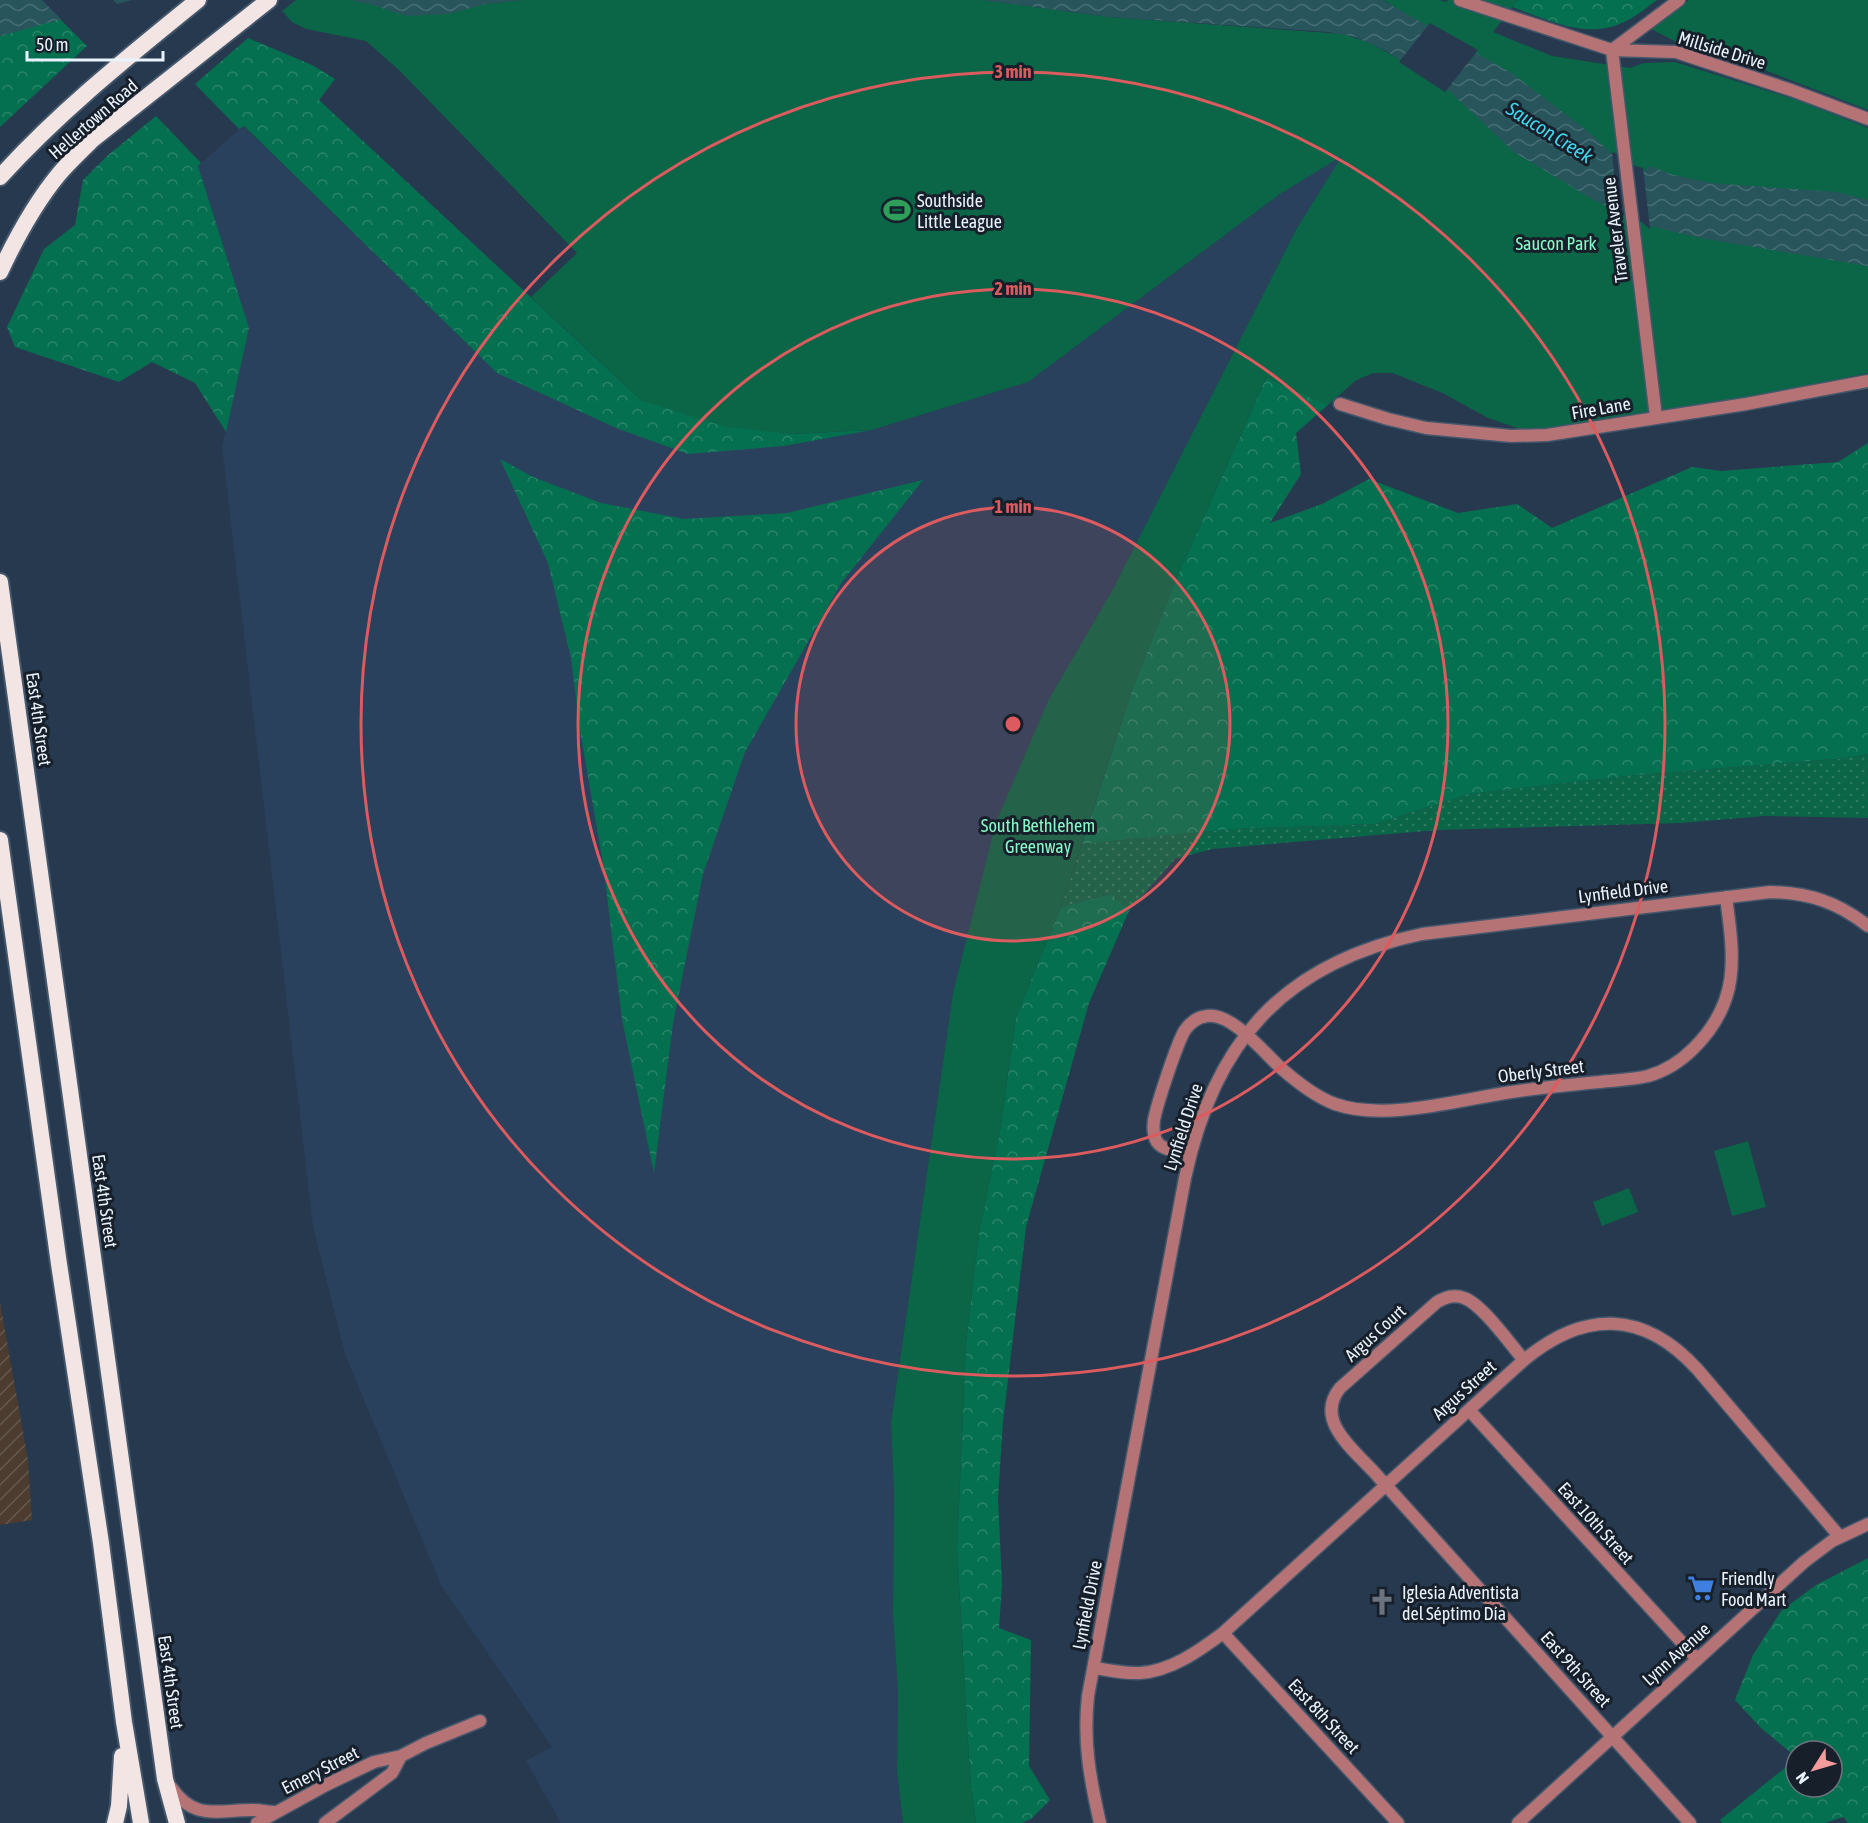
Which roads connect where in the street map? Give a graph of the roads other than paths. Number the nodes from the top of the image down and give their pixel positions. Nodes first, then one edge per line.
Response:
1 (198, 0) edge
2 (269, 0) edge
3 (1460, 0) edge
4 (1679, 0) edge
5 (1612, 50) junction
6 (1868, 120) edge
7 (3, 172) edge
8 (0, 272) edge
9 (1868, 381) edge
10 (1340, 404) dead end
11 (1656, 417) junction
12 (0, 582) edge
13 (0, 840) edge
14 (1726, 897) junction
15 (1868, 926) edge
16 (1246, 1035) junction
17 (1190, 1154) junction
18 (1524, 1360) junction
19 (1469, 1410) junction
20 (1386, 1485) junction
21 (1868, 1524) edge
22 (1840, 1537) junction
23 (1223, 1633) junction
24 (1697, 1659) junction
25 (1093, 1674) junction
26 (480, 1721) dead end
27 (124, 1722) junction
28 (1612, 1737) junction
29 (402, 1756) junction
30 (165, 1779) junction
31 (277, 1812) junction
32 (115, 1823) edge
33 (141, 1823) edge
34 (177, 1823) edge
35 (257, 1823) edge
36 (326, 1823) edge
37 (1100, 1823) edge
38 (1398, 1823) edge
39 (1518, 1823) edge
40 (1690, 1823) edge

1 - 7 highway, Hellertown Road
2 - 8 highway, Hellertown Road
3 - 5 street, Millside Drive
4 - 5 street
5 - 6 street, Millside Drive
5 - 11 street, Traveler Avenue
9 - 11 street, Fire Lane
10 - 11 street, Fire Lane
12 - 30 highway, East 4th Street
13 - 27 highway
14 - 15 street, Lynfield Drive
14 - 16 street, Lynfield Drive
14 - 16 street, Oberly Street
16 - 17 street, Lynfield Drive
16 - 17 street, Oberly Street
17 - 25 street, Lynfield Drive
18 - 19 street, Argus Street
18 - 20 street, Argus Court
18 - 22 street, Argus Street
19 - 20 street, Argus Street
19 - 24 street, East 10th Street
20 - 23 street, Argus Street
20 - 28 street, East 9th Street
21 - 22 street, Lynn Avenue
22 - 24 street, Lynn Avenue
23 - 25 street, Argus Street
23 - 38 street, East 8th Street
24 - 28 street, Lynn Avenue
25 - 37 street, Lynfield Drive
26 - 29 street, Emery Street
27 - 32 highway
27 - 33 highway
28 - 39 street, Lynn Avenue
28 - 40 street, East 9th Street
29 - 31 street, Emery Street
29 - 36 street, Emery Street
30 - 31 street
30 - 34 highway, East 4th Street
31 - 35 street, Emery Street

